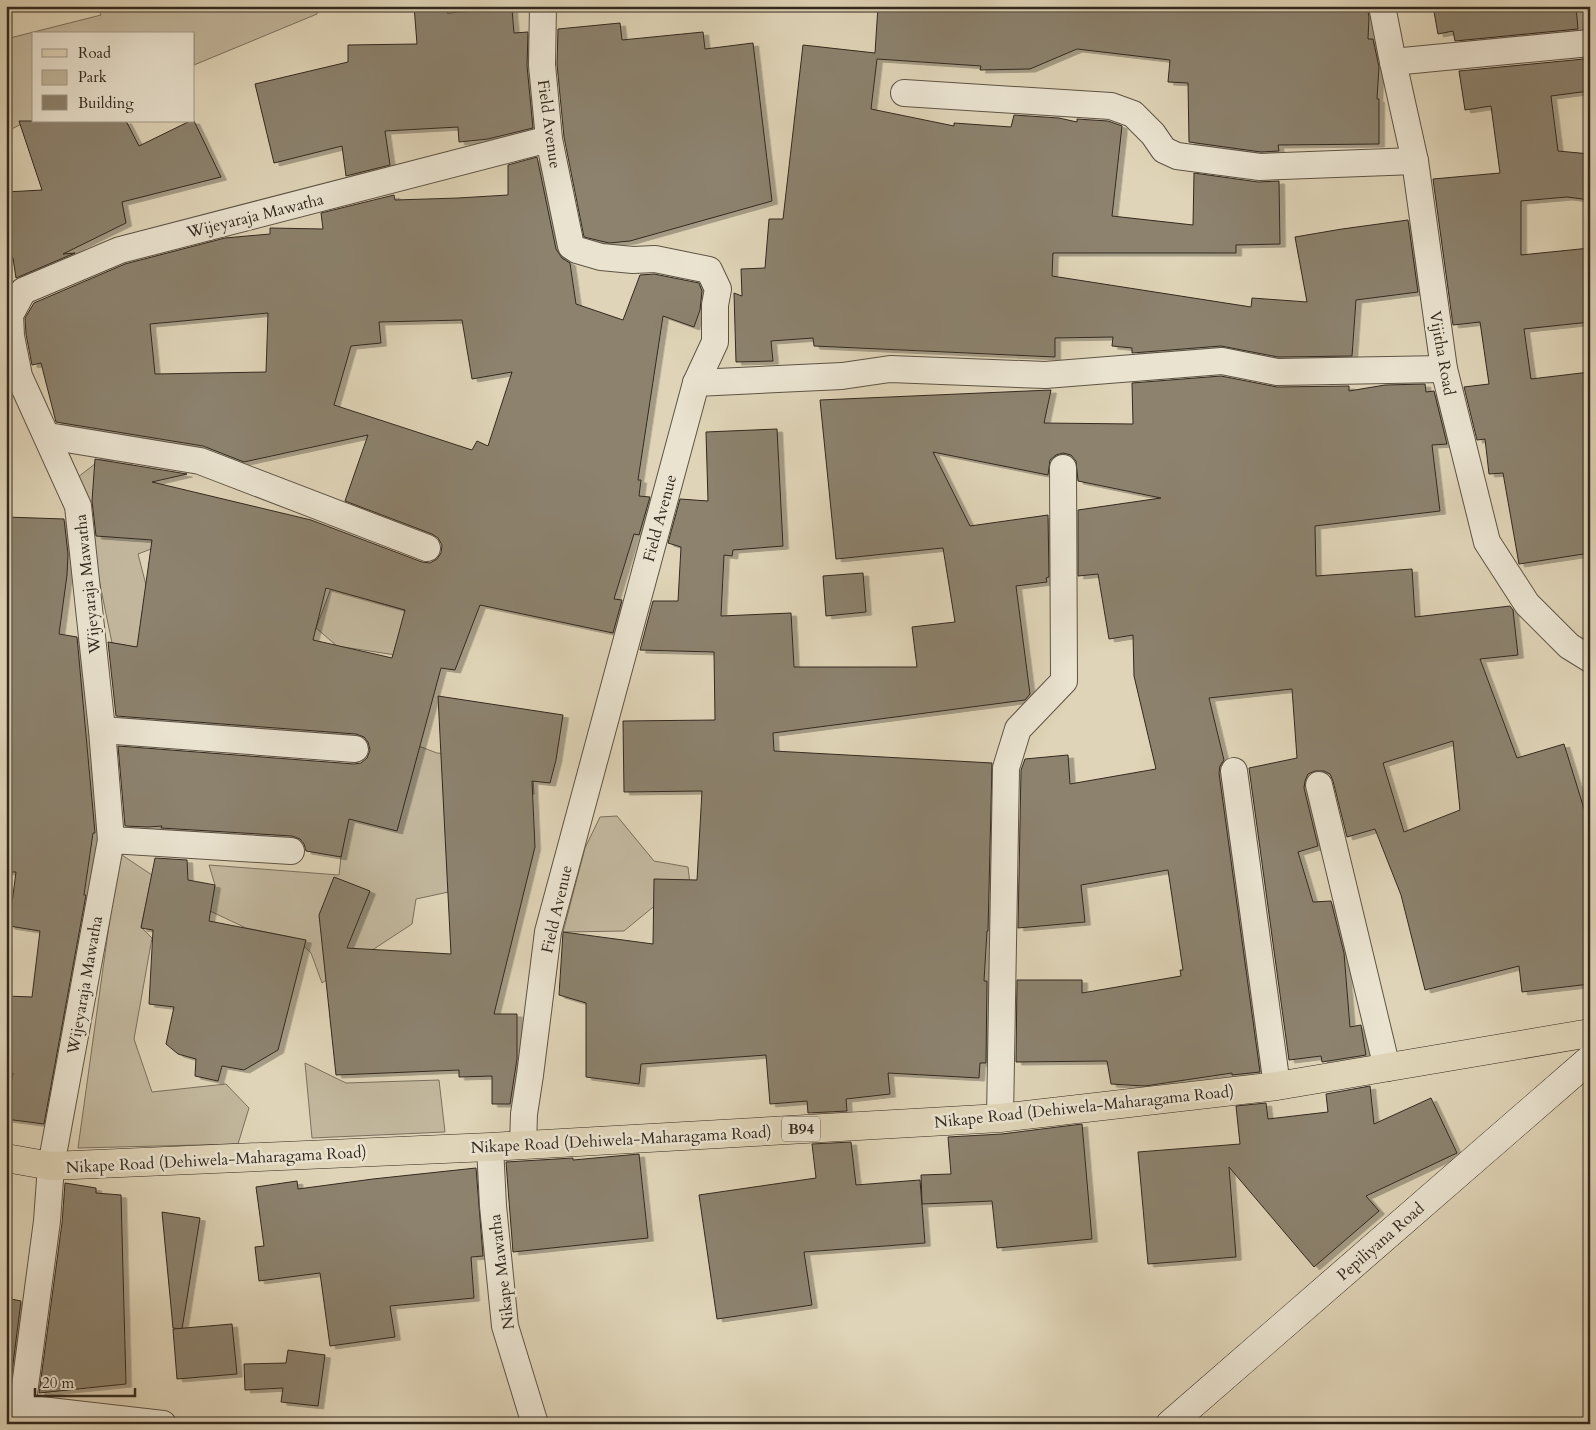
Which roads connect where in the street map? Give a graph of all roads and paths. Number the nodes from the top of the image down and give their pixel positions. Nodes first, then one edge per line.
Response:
1 (543, 6) edge
2 (1382, 6) edge
3 (1590, 43) edge
4 (1393, 62) junction
5 (904, 93) dead end
6 (549, 140) junction
7 (1415, 161) junction
8 (1444, 369) junction
9 (696, 383) junction
10 (48, 436) junction
11 (1063, 468) dead end
12 (428, 548) dead end
13 (1590, 659) edge
14 (102, 730) junction
15 (355, 749) dead end
16 (1234, 771) dead end
17 (1319, 785) dead end
18 (111, 840) junction
19 (291, 851) dead end
20 (1590, 1033) edge
21 (1590, 1059) edge
22 (1387, 1068) junction
23 (1277, 1086) junction
24 (1000, 1118) junction
25 (523, 1144) junction
26 (490, 1147) junction
27 (6, 1158) edge
28 (50, 1166) junction
29 (22, 1416) edge
30 (163, 1424) edge
31 (535, 1424) edge
32 (1170, 1424) edge

1 - 6 street, Field Avenue
2 - 4 street, Vijitha Road
3 - 4 street
4 - 7 street, Vijitha Road
5 - 7 street
6 - 9 street, Field Avenue
6 - 10 street, Wijeyaraja Mawatha
7 - 8 street, Vijitha Road
8 - 9 street
8 - 13 street, Vijitha Road
9 - 25 street, Field Avenue
10 - 12 street
10 - 14 street, Wijeyaraja Mawatha
11 - 24 street
14 - 15 street
14 - 18 street, Wijeyaraja Mawatha
16 - 23 street
17 - 22 street
18 - 19 street
18 - 28 street, Wijeyaraja Mawatha
20 - 22 main road, Nikape Road (Dehiwela-Maharagama Road) / B94
21 - 32 main road, Pepiliyana Road
22 - 23 main road, Nikape Road (Dehiwela-Maharagama Road) / B94
23 - 24 main road, Nikape Road (Dehiwela-Maharagama Road) / B94
24 - 25 main road, Nikape Road (Dehiwela-Maharagama Road) / B94
25 - 26 main road, Nikape Road (Dehiwela-Maharagama Road) / B94
26 - 28 main road, Nikape Road (Dehiwela-Maharagama Road) / B94
26 - 31 street, Nikape Mawatha
27 - 28 main road, Nikape Road (Dehiwela-Maharagama Road) / B94
28 - 29 street, Wijeyaraja Mawatha
29 - 30 street

